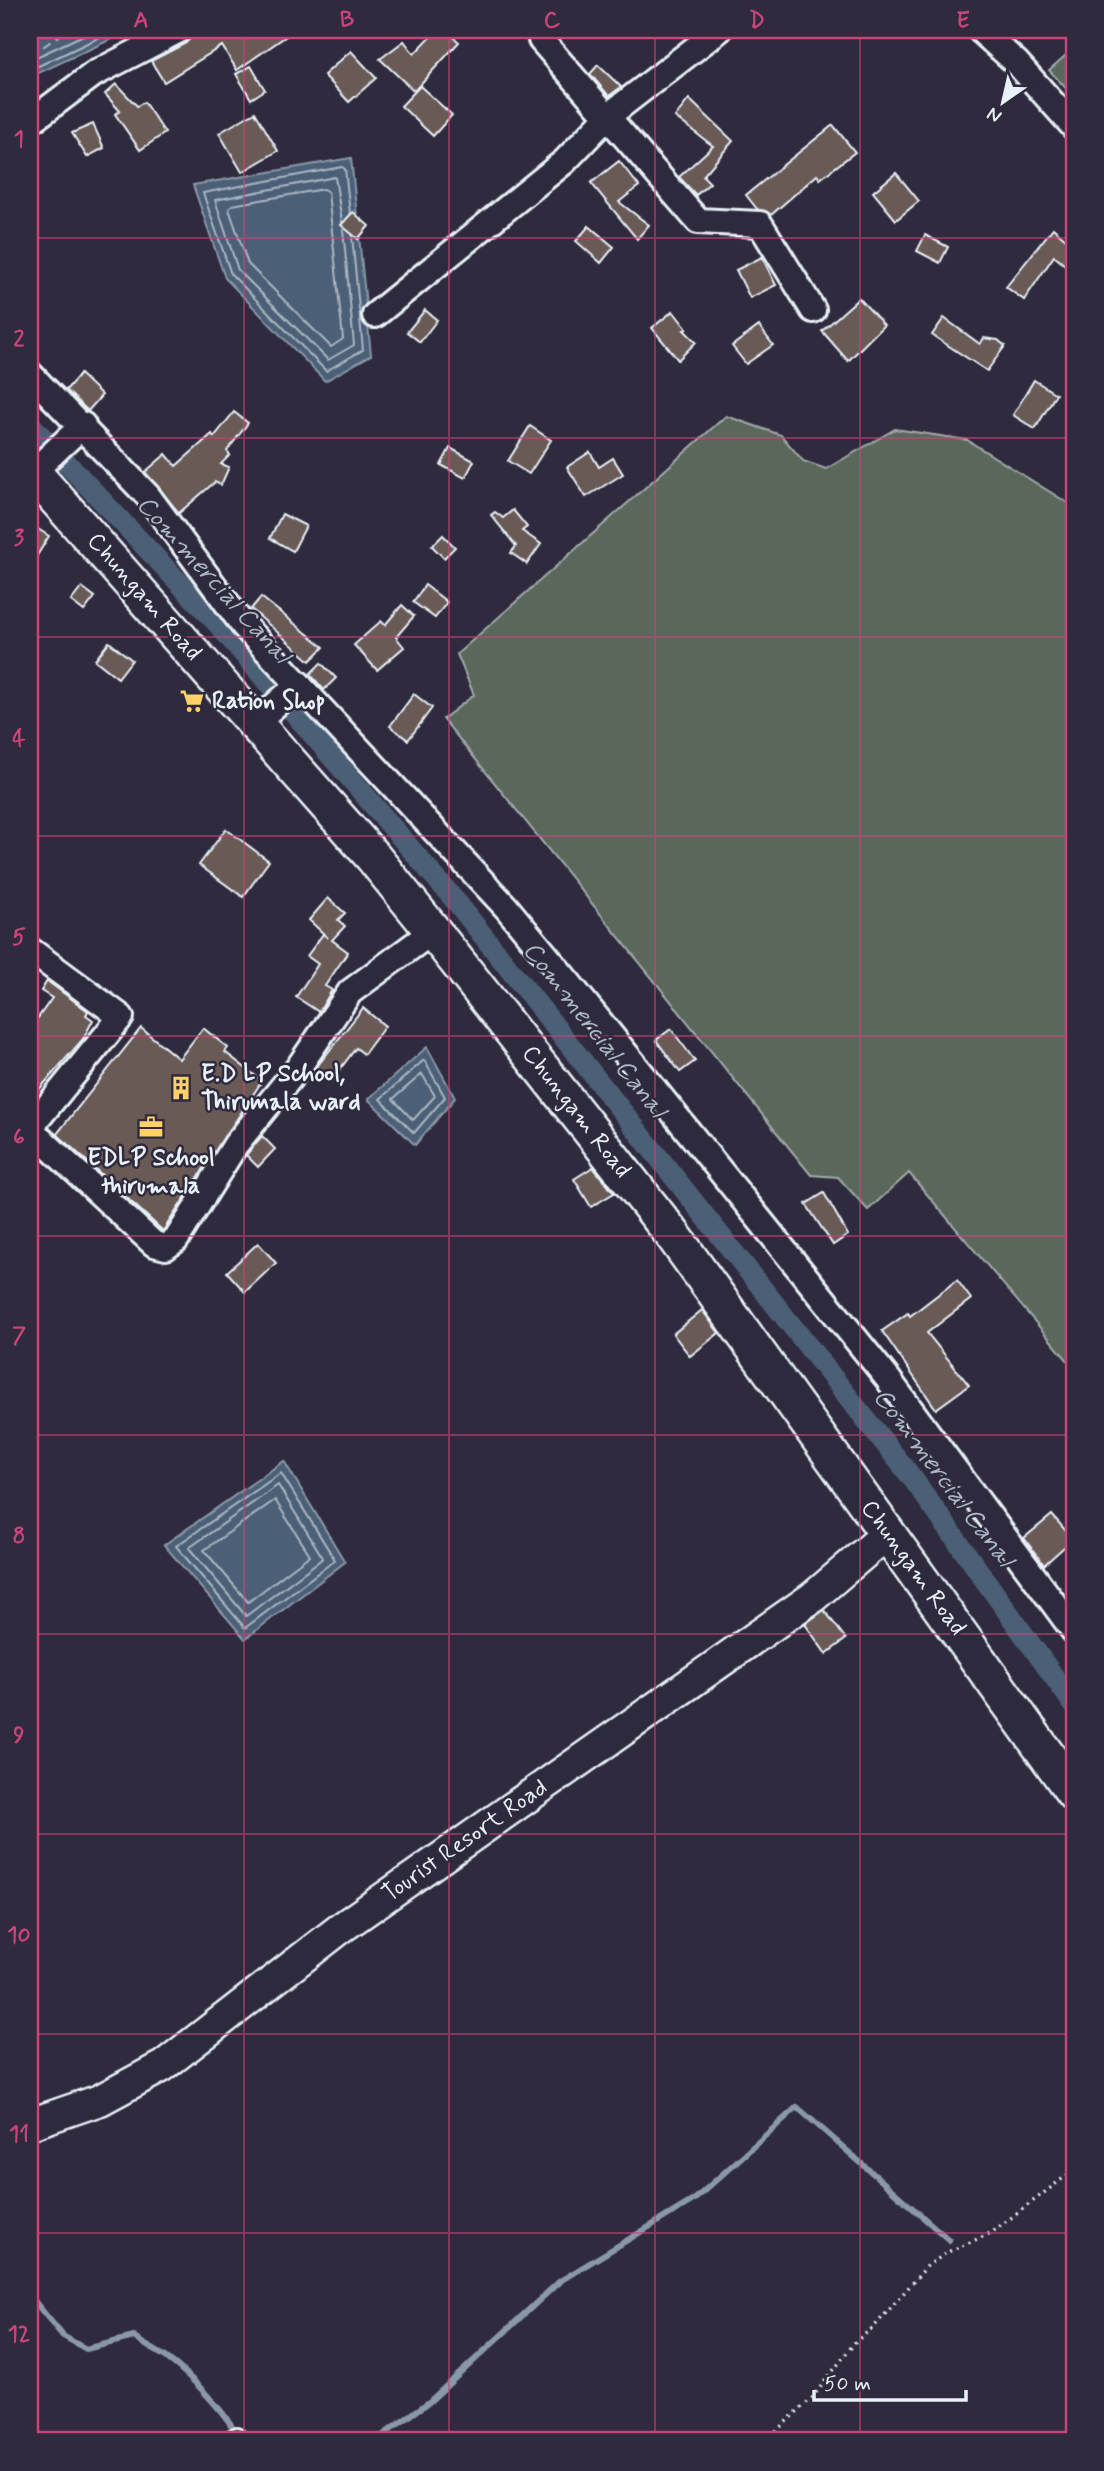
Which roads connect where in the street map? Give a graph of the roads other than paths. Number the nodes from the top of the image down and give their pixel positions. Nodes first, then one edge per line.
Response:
1 (179, 30) edge
2 (719, 30) edge
3 (980, 30) edge
4 (541, 40) dead end
5 (608, 116) junction
6 (30, 122) edge
7 (1074, 127) edge
8 (813, 310) dead end
9 (375, 315) dead end
10 (30, 374) edge
11 (83, 425) junction
12 (32, 470) edge
13 (299, 684) junction
14 (255, 723) junction
15 (433, 931) junction
16 (30, 950) edge
17 (30, 1128) edge
18 (888, 1533) junction
19 (1074, 1631) edge
20 (1074, 1793) edge
21 (30, 2124) edge
22 (237, 2434) dead end
23 (224, 2441) edge

1 - 6 street
2 - 5 street
3 - 7 street
4 - 5 street
5 - 8 street
5 - 9 street
10 - 11 street
11 - 12 street
11 - 13 street
12 - 14 main road, Chungam Road
13 - 14 street
13 - 19 street
14 - 15 main road, Chungam Road
15 - 17 street
15 - 18 main road, Chungam Road
16 - 17 street
18 - 20 main road, Chungam Road
18 - 21 street, Tourist Resort Road
22 - 23 lane

